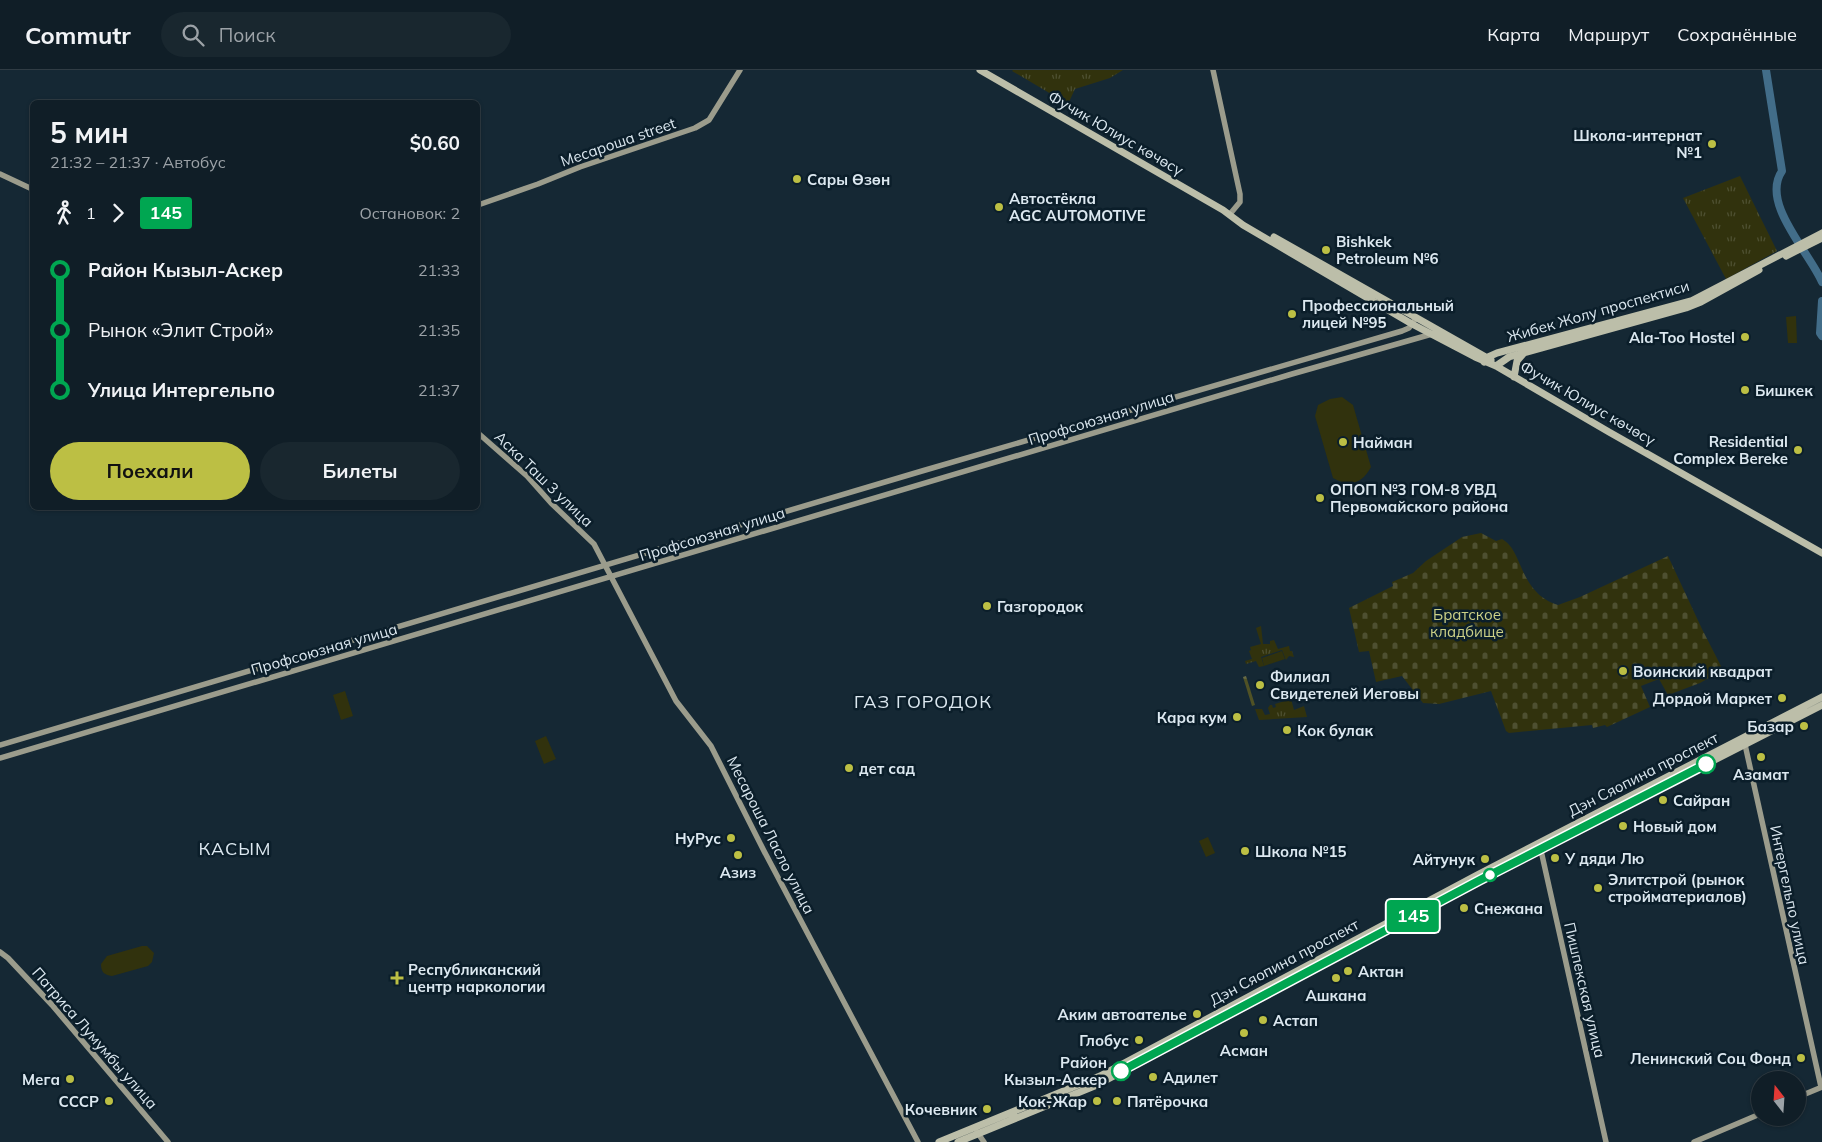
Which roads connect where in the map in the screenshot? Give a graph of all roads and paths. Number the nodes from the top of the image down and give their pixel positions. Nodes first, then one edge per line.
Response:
1 (740, 70) edge
2 (980, 70) edge
3 (1213, 70) edge
4 (0, 174) edge
5 (30, 188) edge
6 (480, 204) edge
7 (1230, 214) junction
8 (1822, 232) edge
9 (1822, 238) edge
10 (1808, 242) junction
11 (1414, 321) junction
12 (1594, 329) junction
13 (1432, 334) junction
14 (1527, 352) junction
15 (1486, 360) junction
16 (1496, 366) junction
17 (1514, 377) junction
18 (480, 435) edge
19 (594, 544) joint
20 (1822, 553) edge
21 (605, 565) junction
22 (610, 577) junction
23 (1822, 697) edge
24 (1822, 705) edge
25 (1744, 741) junction
26 (0, 744) edge
27 (0, 758) edge
28 (1540, 846) junction
29 (0, 952) edge
30 (1821, 1087) edge
31 (1806, 1094) edge
32 (1751, 1118) edge
33 (976, 1131) junction
34 (168, 1142) edge
35 (918, 1142) edge
36 (939, 1142) edge
37 (958, 1142) edge
38 (984, 1142) edge
39 (1606, 1142) edge
40 (1694, 1142) edge

1 - 6 street, Месароша street
2 - 7 main road, Фучик Юлиус көчөсү
3 - 7 street
4 - 5 street
7 - 11 main road, Фучик Юлиус көчөсү
8 - 10 main road, Жибек Жолу проспектиси
9 - 10 main road, Жибек Жолу проспектиси
10 - 12 main road, Жибек Жолу проспектиси
11 - 13 main road, Фучик Юлиус көчөсү
11 - 15 main road, Фучик Юлиус көчөсү
11 - 21 street, Профсоюзная улица
12 - 14 main road, Жибек Жолу проспектиси
12 - 15 main road, Жибек Жолу проспектиси
13 - 15 main road, Фучик Юлиус көчөсү
13 - 22 street, Профсоюзная улица
14 - 16 main road, Жибек Жолу проспектиси
14 - 17 main road
15 - 16 main road, Фучик Юлиус көчөсү
16 - 17 main road, Фучик Юлиус көчөсү
17 - 20 main road, Фучик Юлиус көчөсү
18 - 19 street, Аска Таш 3 улица
19 - 21 street, Месароша Ласло улица
21 - 22 street, Месароша Ласло улица
21 - 26 street, Профсоюзная улица
22 - 27 street, Профсоюзная улица
22 - 35 street, Месароша Ласло улица
23 - 25 main road, Дэн Сяопина проспект
24 - 25 main road, Дэн Сяопина проспект
25 - 28 main road, Дэн Сяопина проспект
25 - 30 street, Интергельпо улица
28 - 33 main road, Дэн Сяопина проспект
28 - 39 street, Пишпекская улица
29 - 34 street, Патриса Лумумбы улица
30 - 31 street
32 - 40 street
33 - 36 main road, Дэн Сяопина проспект
33 - 37 main road, Дэн Сяопина проспект
33 - 38 street

